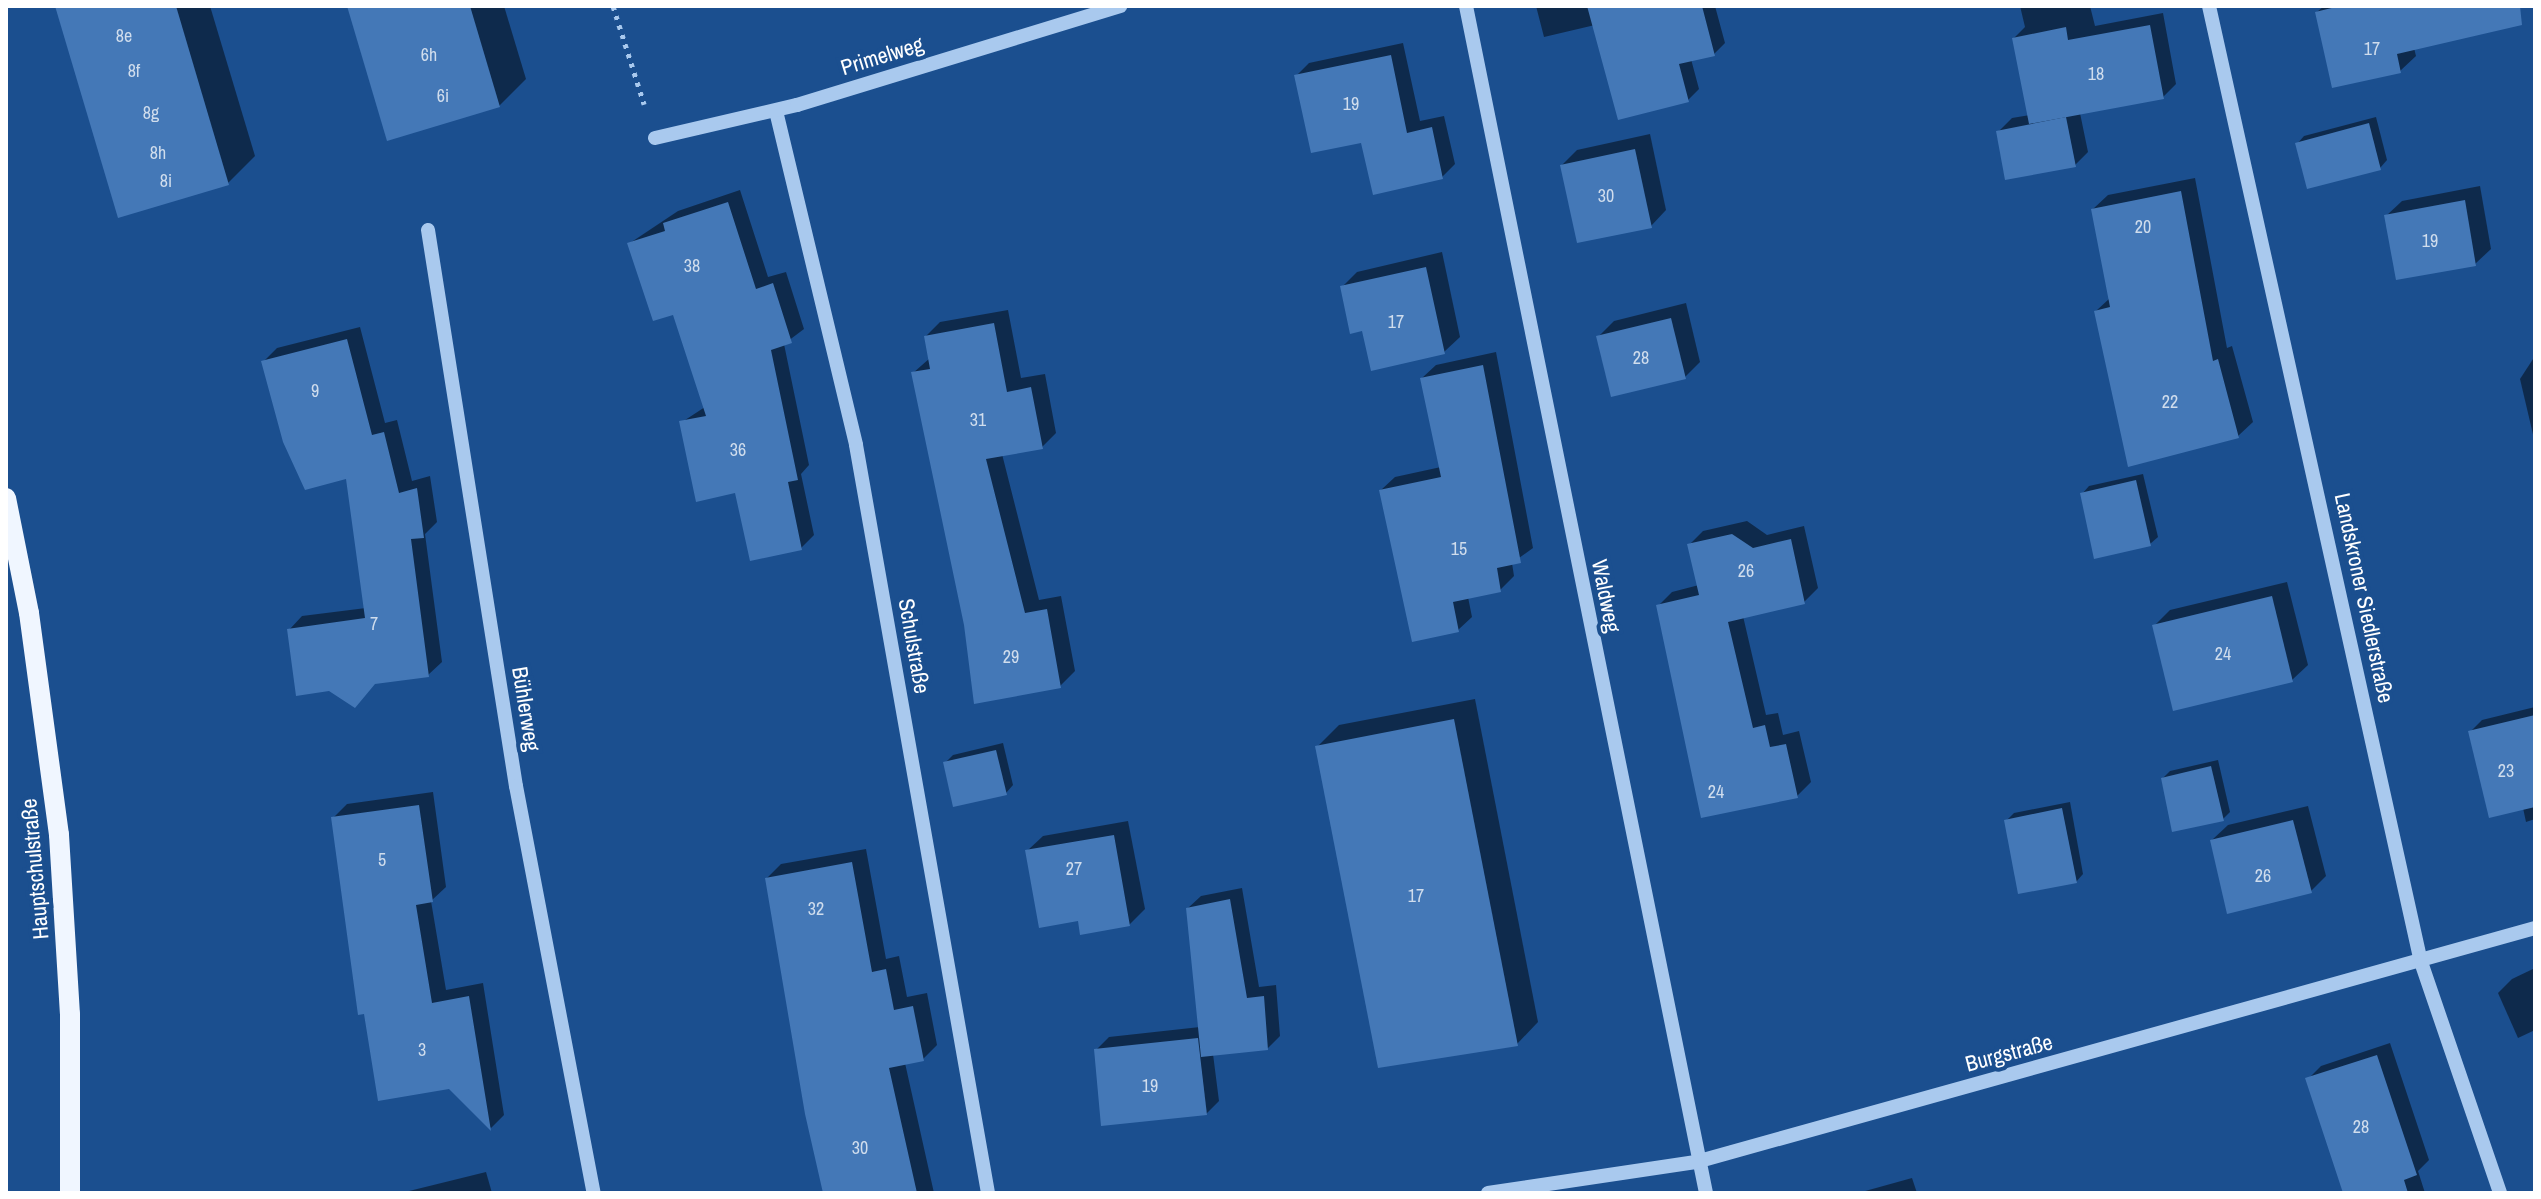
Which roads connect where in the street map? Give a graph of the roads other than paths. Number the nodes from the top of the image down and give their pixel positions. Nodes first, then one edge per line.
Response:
1 (1120, 6) edge
2 (1466, 6) edge
3 (2209, 6) edge
4 (776, 111) junction
5 (655, 138) road end
6 (428, 230) dead end
7 (6, 498) edge
8 (2535, 928) edge
9 (2421, 962) junction
10 (1696, 1162) junction
11 (70, 1193) edge
12 (594, 1193) edge
13 (988, 1193) edge
14 (1488, 1193) edge
15 (1706, 1193) edge
16 (2500, 1193) edge

1 - 4 street, Primelweg
2 - 10 street, Waldweg
3 - 9 street, Landskroner Siedlerstraße
4 - 5 street, Primelweg
4 - 13 street, Schulstraße
6 - 12 street, Bühlerweg
7 - 11 main road, Hauptschulstraße
8 - 9 street, Burgstraße
9 - 10 street, Burgstraße
9 - 16 street, Landskroner Siedlerstraße
10 - 14 street, Burgstraße
10 - 15 street, Waldweg

